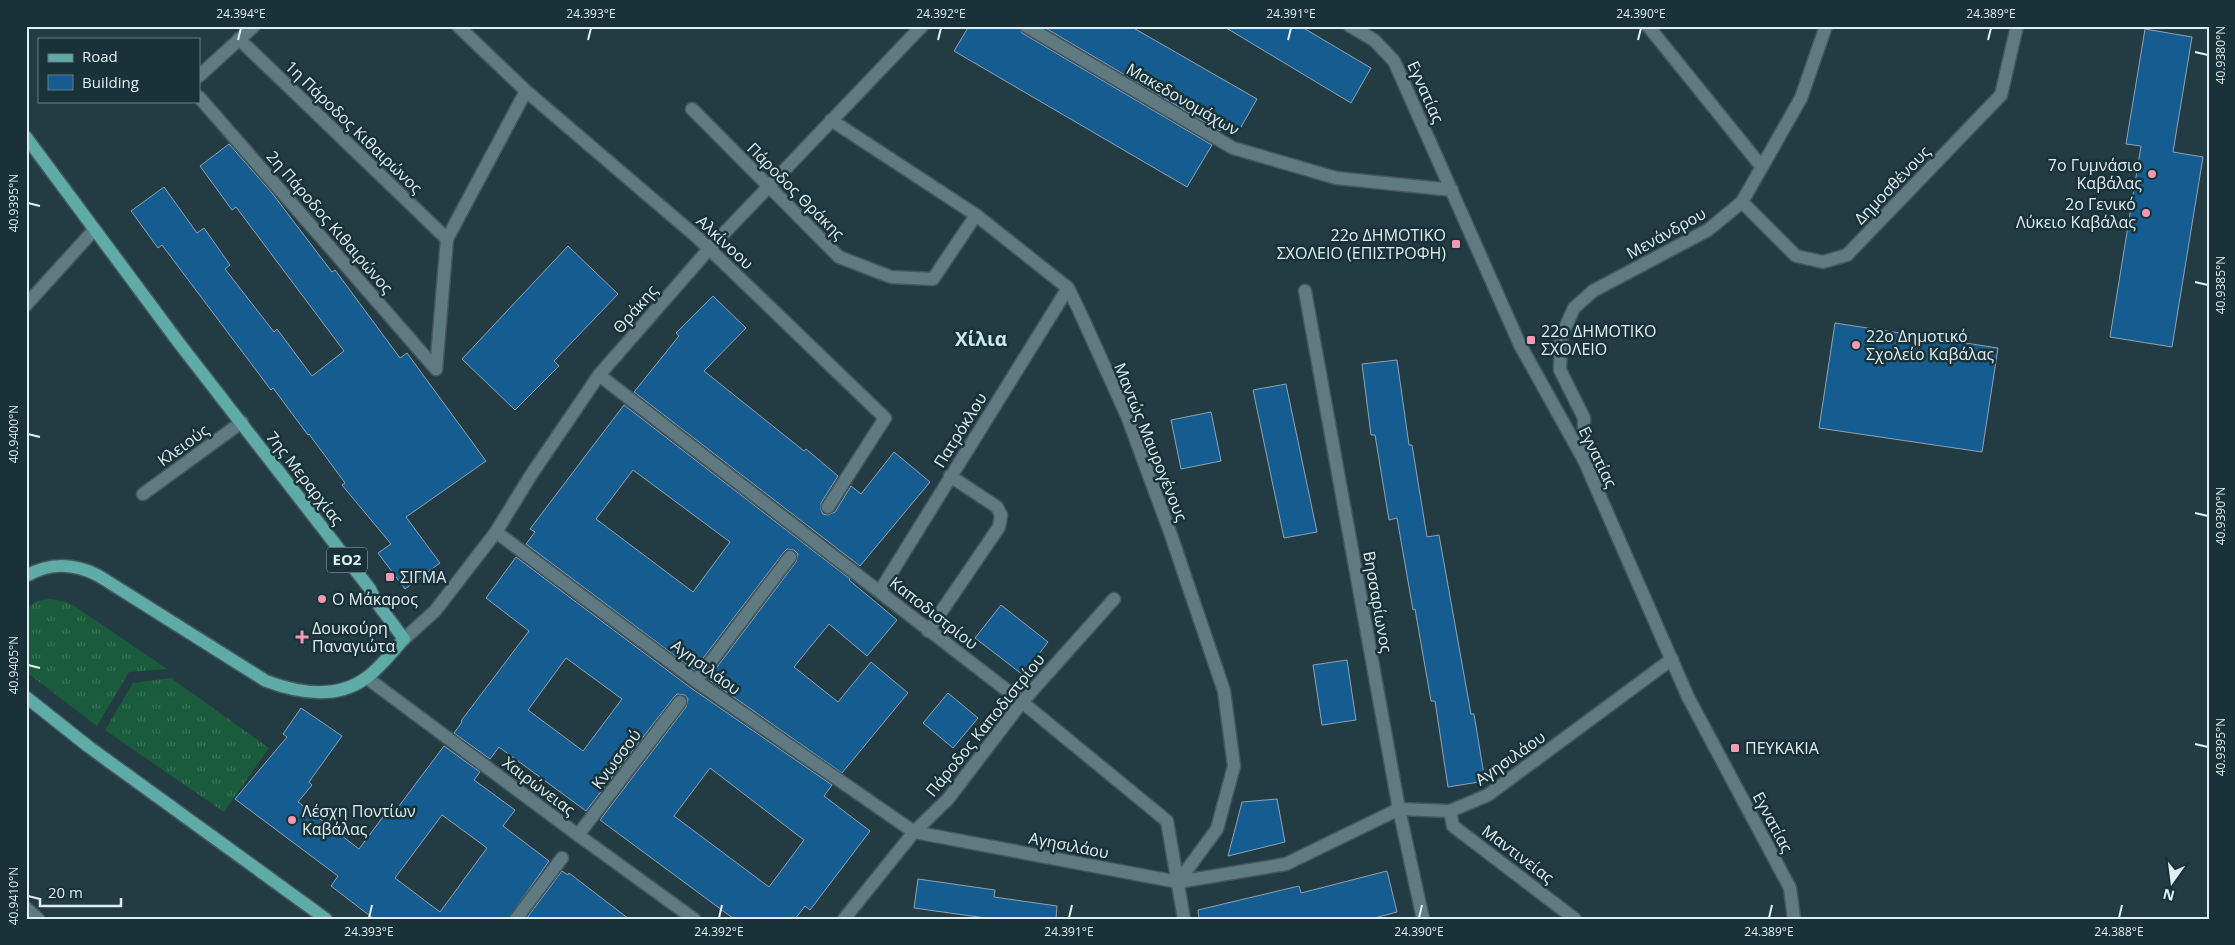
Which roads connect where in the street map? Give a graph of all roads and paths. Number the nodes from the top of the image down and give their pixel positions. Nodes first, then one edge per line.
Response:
1 (254, 26) edge
2 (458, 26) edge
3 (922, 26) edge
4 (1026, 26) edge
5 (1350, 26) edge
6 (1648, 26) edge
7 (1826, 26) edge
8 (2017, 26) edge
9 (239, 39) junction
10 (200, 75) edge
11 (526, 92) junction
12 (200, 98) edge
13 (692, 109) dead end
14 (831, 120) junction
15 (26, 137) edge
16 (1761, 166) junction
17 (768, 186) junction
18 (1452, 190) junction
19 (1742, 202) junction
20 (976, 215) junction
21 (94, 230) junction
22 (447, 239) junction
23 (709, 249) junction
24 (1068, 288) junction
25 (1304, 291) dead end
26 (26, 305) edge
27 (599, 374) junction
28 (242, 422) junction
29 (1584, 460) junction
30 (950, 476) junction
31 (143, 494) dead end
32 (828, 507) dead end
33 (496, 532) junction
34 (790, 557) dead end
35 (27, 574) edge
36 (880, 591) junction
37 (1114, 599) dead end
38 (928, 631) junction
39 (404, 639) junction
40 (1672, 659) junction
41 (367, 678) junction
42 (696, 681) junction
43 (26, 698) edge
44 (680, 702) dead end
45 (1022, 702) junction
46 (1399, 809) junction
47 (1450, 811) junction
48 (914, 832) junction
49 (578, 836) junction
50 (562, 858) dead end
51 (1178, 882) junction
52 (26, 908) edge
53 (38, 919) edge
54 (326, 919) edge
55 (516, 919) edge
56 (694, 919) edge
57 (844, 919) edge
58 (1184, 919) edge
59 (1423, 919) edge
60 (1575, 919) edge
61 (1794, 919) edge

1 - 9 street
2 - 11 street, Αλκίνοου
3 - 14 street, Θράκης
4 - 18 street, Μακεδονομάχων
5 - 18 street, Εγνατίας
6 - 16 street
7 - 16 street, Μενάνδρου
8 - 19 street, Δημοσθένους
9 - 10 street
9 - 22 street, 1η Πάροδος Κιθαιρώνος
11 - 22 street
11 - 23 street, Αλκίνοου
12 - 22 street, 2η Πάροδος Κιθαιρώνος
13 - 17 street, Πάροδος Θράκης
14 - 17 street, Θράκης
14 - 20 street, Μαντώς Μαυρογένους
15 - 21 main road, 7ης Μεραρχίας / ΕΟ2
16 - 19 street, Μενάνδρου
17 - 20 street, Πάροδος Θράκης
17 - 23 street, Θράκης
18 - 29 street, Εγνατίας
19 - 29 street, Μενάνδρου
20 - 24 street, Μαντώς Μαυρογένους
21 - 26 street
21 - 28 main road, 7ης Μεραρχίας / ΕΟ2
23 - 27 street, Θράκης
23 - 32 street, Αλκίνοου
24 - 30 street, Πατρόκλου
24 - 51 street, Μαντώς Μαυρογένους
25 - 46 street, Βησσαρίωνος
27 - 33 street, Θράκης
27 - 36 street, Καποδιστρίου
28 - 31 street, Κλειούς
28 - 39 main road, 7ης Μεραρχίας / ΕΟ2
29 - 40 street, Εγνατίας
30 - 36 street, Πατρόκλου
30 - 38 street
33 - 39 street, Θράκης
33 - 42 street, Αγησιλάου
34 - 42 street
35 - 41 main road
36 - 38 street, Καποδιστρίου
37 - 45 street, Πάροδος Καποδιστρίου
38 - 45 street, Καποδιστρίου
39 - 41 main road
40 - 47 street, Αγησιλάου
40 - 61 street, Εγνατίας
41 - 49 street, Χαιρώνειας
42 - 48 street, Αγησιλάου
43 - 54 main road
44 - 49 street, Κνωσσού
45 - 48 street, Πάροδος Καποδιστρίου
45 - 51 street, Καποδιστρίου
46 - 47 street, Αγησιλάου
46 - 51 street, Αγησιλάου
46 - 59 street, Βησσαρίωνος
47 - 60 street, Μαντινείας
48 - 51 street, Αγησιλάου
48 - 57 street, Πάροδος Καποδιστρίου
49 - 56 street, Χαιρώνειας
50 - 55 street
51 - 58 street, Καποδιστρίου
52 - 53 street

